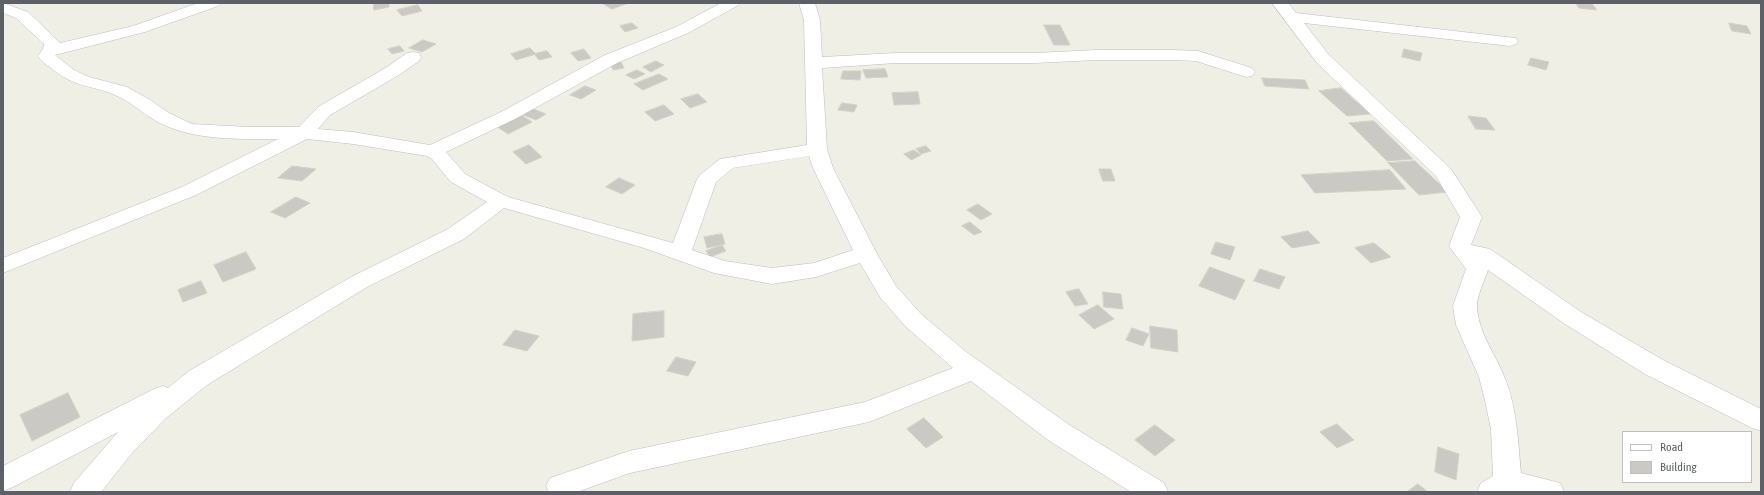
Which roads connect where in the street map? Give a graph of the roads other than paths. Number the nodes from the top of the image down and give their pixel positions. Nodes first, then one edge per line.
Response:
1 (213, 3) edge
2 (732, 3) edge
3 (806, 3) edge
4 (3, 8) edge
5 (1285, 10) edge
6 (1510, 41) dead end
7 (51, 50) junction
8 (413, 57) dead end
9 (814, 63) junction
10 (1246, 72) dead end
11 (304, 133) junction
12 (817, 149) junction
13 (432, 151) junction
14 (501, 201) junction
15 (1462, 250) junction
16 (680, 253) junction
17 (866, 254) junction
18 (3, 266) edge
19 (973, 370) junction
20 (198, 378) junction
21 (1761, 421) edge
22 (3, 479) edge
23 (560, 486) dead end
24 (1499, 487) edge
25 (84, 492) edge
26 (1154, 492) edge
27 (1550, 492) edge

1 - 7 street
2 - 13 street
3 - 9 street
4 - 7 street
5 - 6 street
5 - 15 street
7 - 11 street
8 - 11 street
9 - 10 street
9 - 12 street
11 - 13 street
11 - 18 street
12 - 16 street
12 - 17 street
13 - 14 street
14 - 16 street
14 - 20 street
15 - 21 street
15 - 24 street
16 - 17 street
17 - 19 street
19 - 23 street
19 - 26 street
20 - 22 street
20 - 25 street
24 - 27 street

